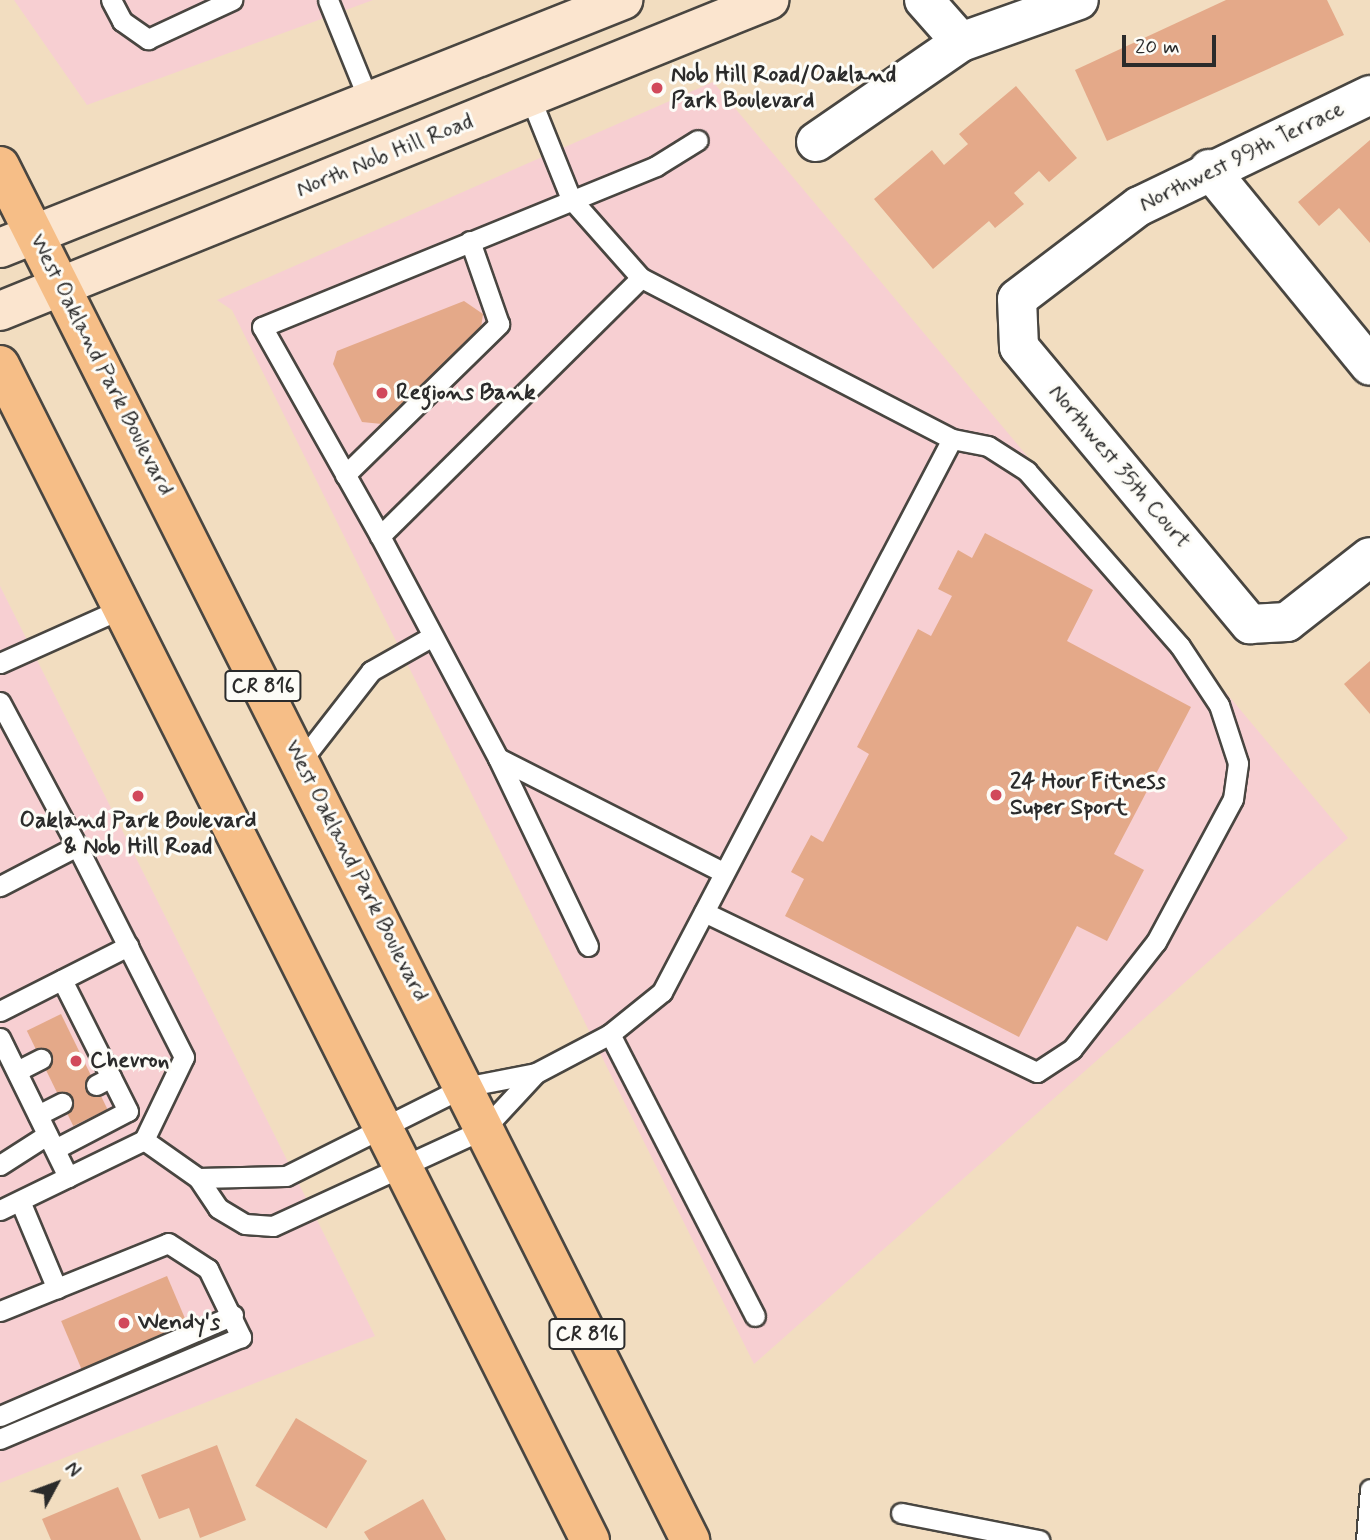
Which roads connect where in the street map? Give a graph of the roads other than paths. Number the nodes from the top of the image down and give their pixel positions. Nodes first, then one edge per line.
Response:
1 (111, 0) edge
2 (232, 0) edge
3 (328, 0) edge
4 (623, 0) edge
5 (769, 0) edge
6 (924, 0) edge
7 (1079, 0) edge
8 (961, 42) junction
9 (1370, 95) edge
10 (530, 97) junction
11 (369, 101) junction
12 (698, 140) dead end
13 (816, 142) dead end
14 (0, 166) edge
15 (1209, 169) junction
16 (571, 199) junction
17 (35, 235) junction
18 (470, 241) junction
19 (0, 248) edge
20 (641, 278) junction
21 (62, 285) junction
22 (1017, 299) joint
23 (0, 311) edge
24 (0, 365) edge
25 (1370, 366) edge
26 (952, 439) junction
27 (345, 475) junction
28 (380, 536) junction
29 (1370, 557) edge
30 (121, 609) junction
31 (431, 637) junction
32 (0, 663) edge
33 (0, 702) edge
34 (498, 758) junction
35 (301, 761) junction
36 (77, 846) junction
37 (723, 872) junction
38 (0, 886) edge
39 (704, 912) junction
40 (128, 946) junction
41 (588, 946) dead end
42 (62, 980) junction
43 (0, 1011) edge
44 (610, 1034) junction
45 (0, 1038) edge
46 (41, 1059) dead end
47 (17, 1072) junction
48 (536, 1073) junction
49 (464, 1087) junction
50 (62, 1103) dead end
51 (38, 1115) junction
52 (380, 1125) junction
53 (484, 1129) junction
54 (144, 1140) junction
55 (51, 1142) junction
56 (0, 1165) edge
57 (404, 1169) junction
58 (68, 1177) junction
59 (198, 1178) junction
60 (20, 1200) junction
61 (0, 1210) edge
62 (57, 1289) junction
63 (9, 1309) edge
64 (233, 1315) junction
65 (755, 1316) dead end
66 (0, 1318) edge
67 (0, 1416) edge
68 (0, 1439) edge
69 (1370, 1489) edge
70 (901, 1513) dead end
71 (1016, 1536) edge
72 (590, 1540) edge
73 (690, 1540) edge
74 (1039, 1540) edge
75 (1366, 1540) edge

1 - 2 lane
3 - 11 lane
4 - 11 main road
5 - 10 main road, North Nob Hill Road
6 - 8 street
7 - 8 street
8 - 13 street
9 - 15 street, Northwest 99th Terrace
10 - 16 lane
10 - 21 main road, North Nob Hill Road
11 - 17 main road
12 - 16 lane
14 - 17 main road, West Oakland Park Boulevard / CR 816
15 - 22 street, Northwest 99th Terrace
15 - 25 street
16 - 18 lane
16 - 20 lane
17 - 19 main road
17 - 21 main road, West Oakland Park Boulevard / CR 816
18 - 27 lane
18 - 27 lane
20 - 26 lane
20 - 28 lane
21 - 23 main road, North Nob Hill Road
21 - 35 main road, West Oakland Park Boulevard / CR 816
22 - 29 street, Northwest 35th Court
24 - 30 main road
26 - 37 lane
26 - 39 lane
27 - 28 lane
28 - 31 lane
30 - 32 lane
30 - 52 main road
31 - 34 lane
31 - 35 lane
33 - 36 lane
34 - 37 lane
34 - 41 lane
35 - 49 main road, West Oakland Park Boulevard / CR 816
36 - 38 lane
36 - 40 lane
37 - 39 lane
39 - 44 lane
40 - 42 lane
40 - 54 lane
42 - 43 lane
42 - 55 lane
44 - 48 lane
44 - 65 lane
45 - 47 lane
46 - 47 lane
47 - 51 lane
48 - 49 lane
48 - 53 lane
49 - 52 lane
49 - 53 main road, West Oakland Park Boulevard / CR 816
50 - 51 lane
51 - 55 lane
52 - 57 main road
52 - 59 lane
53 - 57 lane
53 - 73 main road, West Oakland Park Boulevard / CR 816
54 - 58 lane
54 - 59 lane
55 - 56 lane
55 - 58 lane
57 - 59 lane
57 - 72 main road
58 - 60 lane
60 - 61 lane
60 - 62 lane
62 - 63 lane
62 - 64 lane
63 - 66 lane
64 - 67 lane
64 - 68 lane
69 - 75 lane
70 - 71 lane
71 - 74 lane

